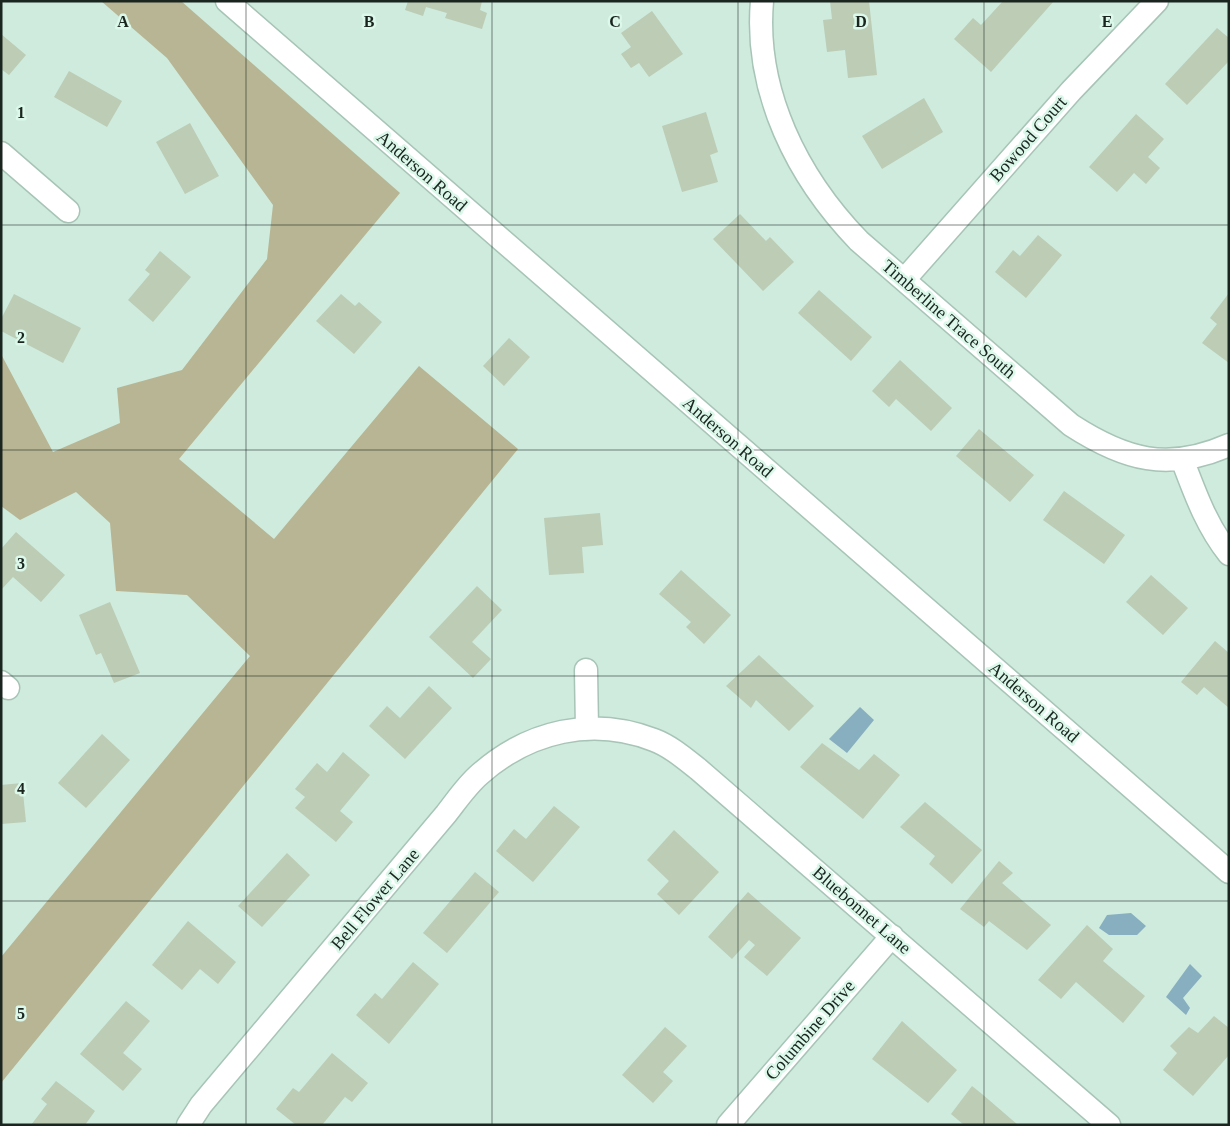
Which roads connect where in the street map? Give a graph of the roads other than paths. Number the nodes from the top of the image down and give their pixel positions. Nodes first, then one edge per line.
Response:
1 (227, 1) edge
2 (762, 1) edge
3 (1157, 1) edge
4 (1, 153) edge
5 (68, 211) dead end
6 (904, 280) junction
7 (1229, 445) edge
8 (1182, 459) junction
9 (1229, 554) edge
10 (586, 670) dead end
11 (593, 728) junction
12 (1229, 872) edge
13 (892, 936) junction
14 (188, 1125) edge
15 (728, 1125) edge
16 (1108, 1125) edge

1 - 12 street, Anderson Road
2 - 6 street, Timberline Trace South
3 - 6 street, Bowood Court
4 - 5 street
6 - 8 street, Timberline Trace South
7 - 8 street, Timberline Trace South
8 - 9 street
10 - 11 street
11 - 13 street, Bluebonnet Lane
11 - 14 street, Bell Flower Lane
13 - 15 street, Columbine Drive
13 - 16 street, Bluebonnet Lane

